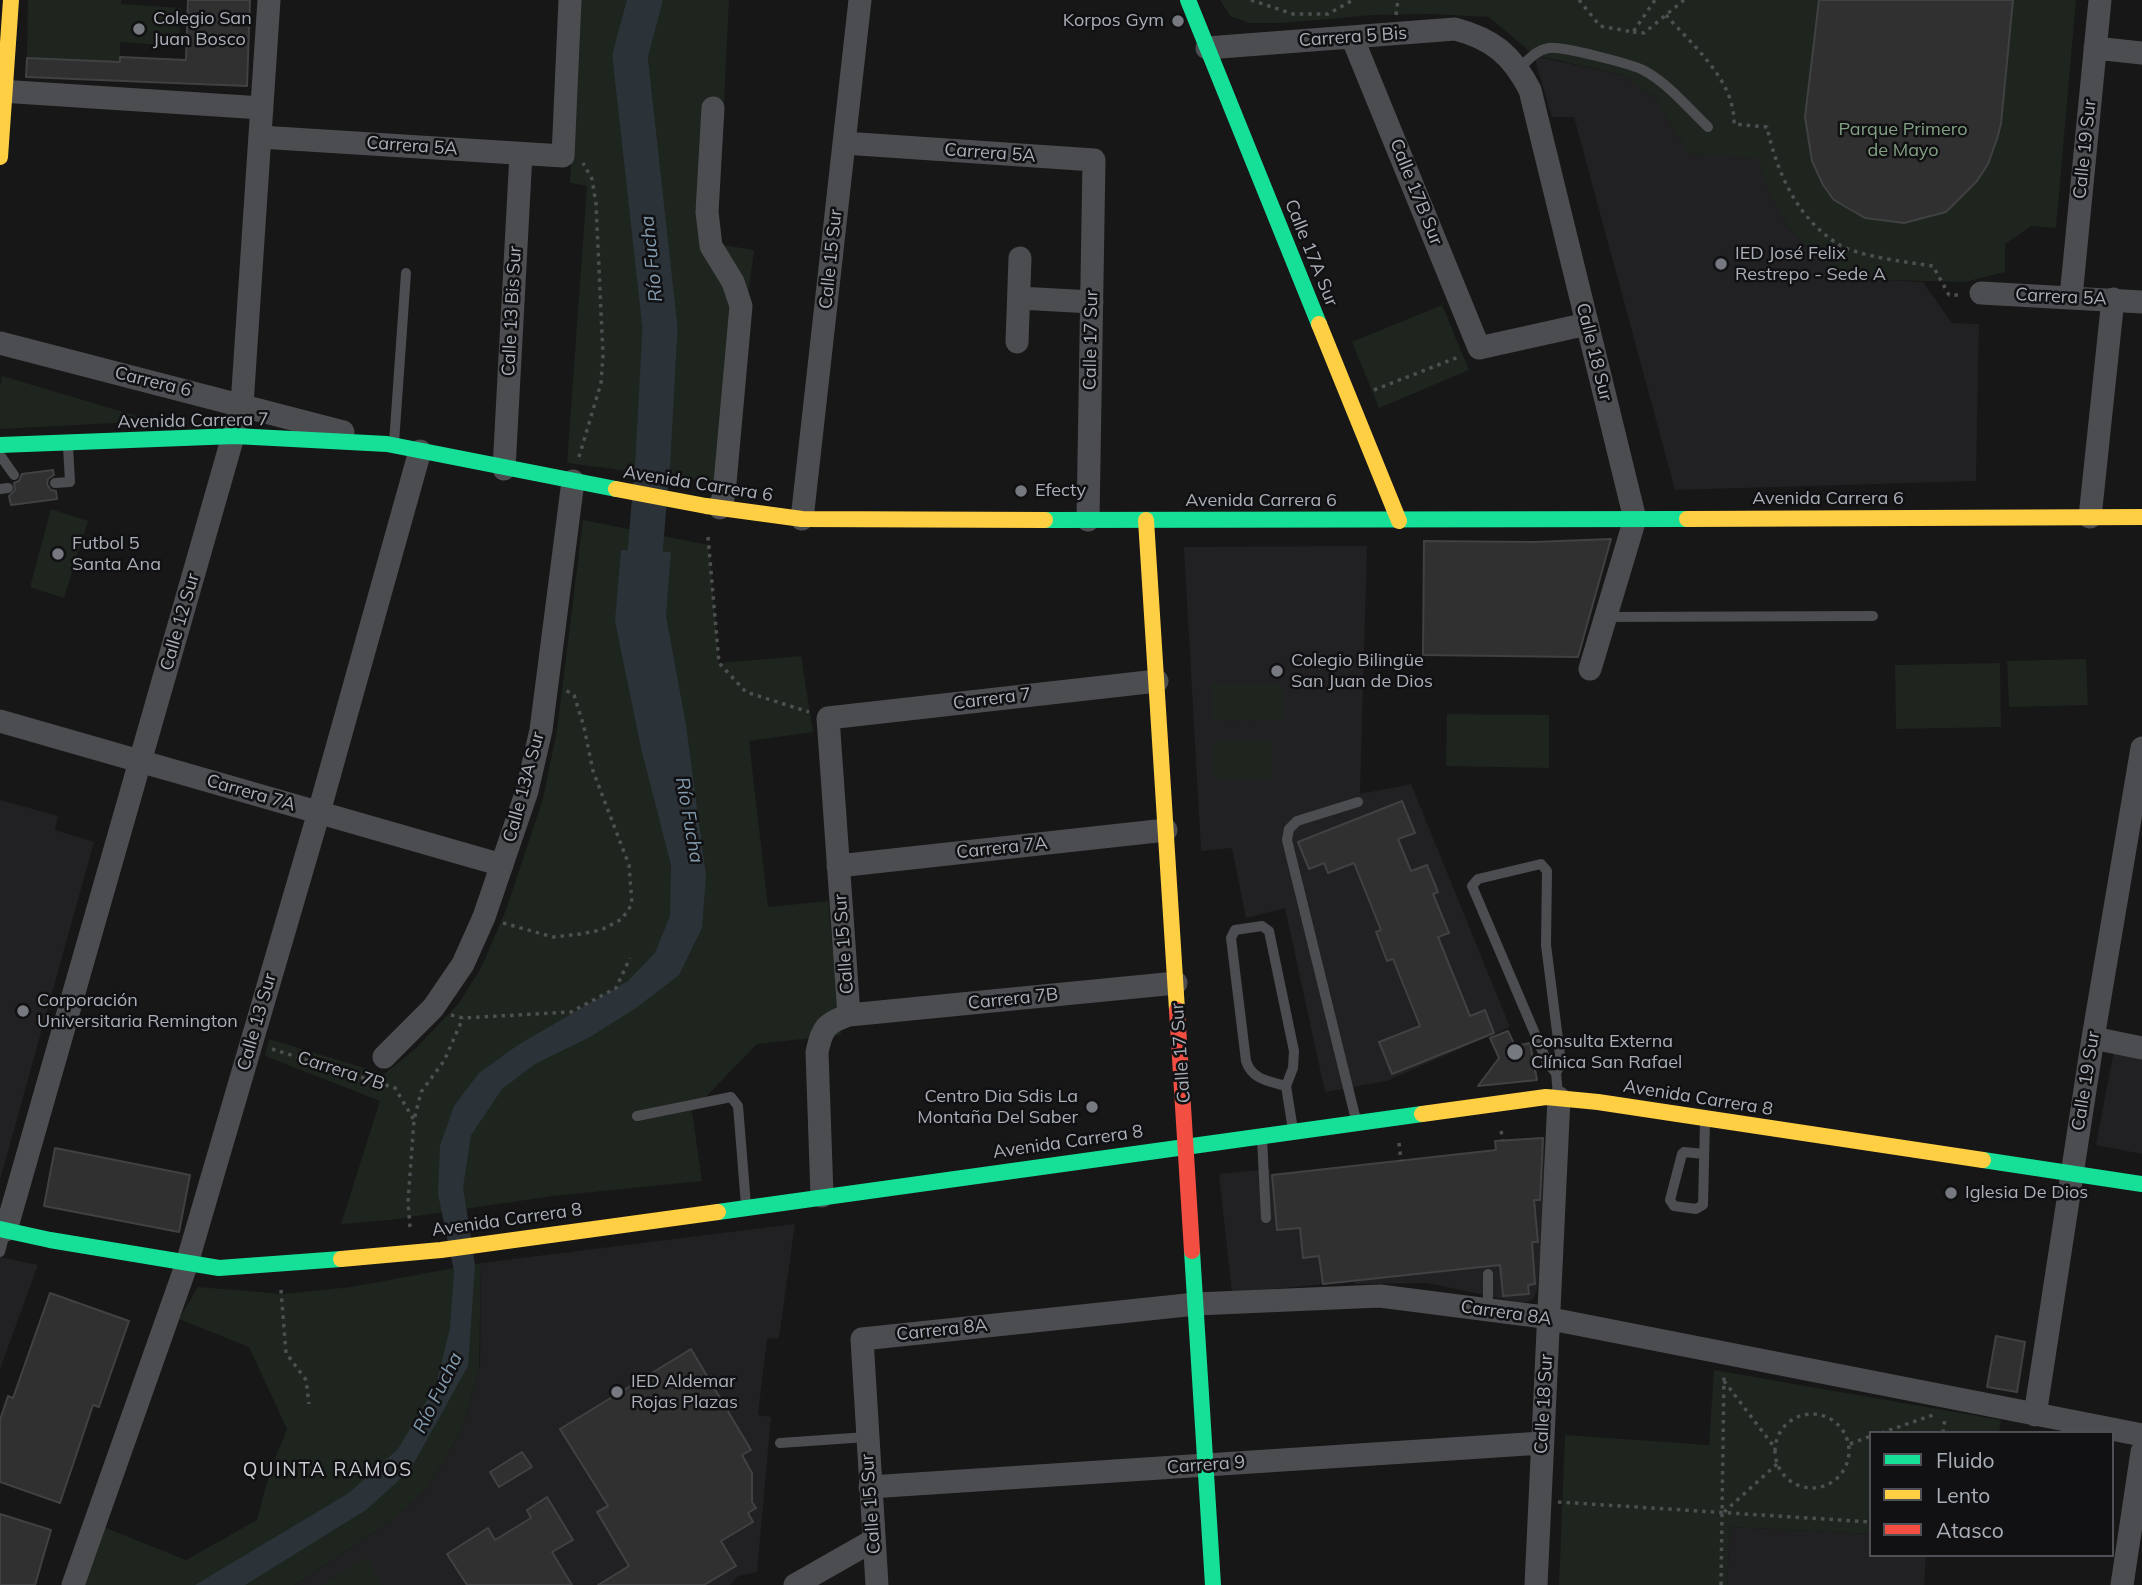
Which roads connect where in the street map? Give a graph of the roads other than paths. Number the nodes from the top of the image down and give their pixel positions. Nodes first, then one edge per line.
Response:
1 (11, 0) edge
2 (269, 0) edge
3 (570, 0) edge
4 (860, 0) edge
5 (1188, 0) edge
6 (2100, 0) edge
7 (1352, 37) junction
8 (1494, 45) joint
9 (1208, 48) junction
10 (2095, 48) junction
11 (2142, 53) edge
12 (1519, 69) junction
13 (2, 91) edge
14 (262, 108) junction
15 (713, 108) dead end
16 (1708, 127) dead end
17 (260, 137) junction
18 (844, 143) junction
19 (522, 153) junction
20 (0, 157) edge
21 (1094, 160) joint
22 (1020, 258) dead end
23 (406, 273) dead end
24 (1981, 293) road end
25 (2071, 297) junction
26 (1019, 298) junction
27 (2113, 299) junction
28 (1092, 302) junction
29 (2142, 302) edge
30 (1587, 324) junction
31 (1017, 342) dead end
32 (0, 343) edge
33 (242, 405) junction
34 (235, 436) junction
35 (68, 443) junction
36 (390, 444) junction
37 (0, 445) edge
38 (420, 452) junction
39 (0, 455) edge
40 (503, 468) junction
41 (14, 475) dead end
42 (573, 481) junction
43 (55, 484) dead end
44 (720, 508) junction
45 (2090, 517) junction
46 (2142, 517) edge
47 (802, 519) junction
48 (1635, 519) junction
49 (1088, 520) junction
50 (1146, 520) junction
51 (1399, 521) junction
52 (1873, 616) dead end
53 (1606, 617) junction
54 (1590, 669) dead end
55 (1157, 681) junction
56 (828, 718) joint
57 (0, 721) edge
58 (2142, 748) edge
59 (139, 761) junction
60 (2140, 775) edge
61 (1359, 802) dead end
62 (319, 812) junction
63 (1167, 830) junction
64 (502, 865) junction
65 (838, 866) junction
66 (1176, 983) junction
67 (849, 1015) junction
68 (2093, 1038) junction
69 (2142, 1048) edge
70 (384, 1057) dead end
71 (1556, 1073) junction
72 (1286, 1086) junction
73 (1559, 1098) junction
74 (636, 1116) dead end
75 (1705, 1118) junction
76 (1356, 1122) junction
77 (1293, 1131) junction
78 (1262, 1135) junction
79 (1186, 1145) junction
80 (1704, 1154) junction
81 (2072, 1174) junction
82 (2142, 1184) edge
83 (822, 1196) junction
84 (746, 1206) junction
85 (1266, 1218) dead end
86 (2, 1237) edge
87 (187, 1264) junction
88 (1488, 1274) dead end
89 (1196, 1304) junction
90 (1488, 1310) junction
91 (1548, 1319) junction
92 (862, 1339) joint
93 (2035, 1415) junction
94 (2142, 1435) edge
95 (867, 1437) junction
96 (780, 1443) dead end
97 (1542, 1443) junction
98 (2142, 1452) edge
99 (1206, 1465) junction
100 (870, 1488) junction
101 (874, 1541) junction
102 (74, 1585) edge
103 (795, 1585) edge
104 (877, 1585) edge
105 (1213, 1585) edge
106 (1536, 1585) edge
107 (2122, 1585) edge

1 - 13 main road
2 - 14 street, Calle 12 Sur
3 - 19 street, Carrera 5A
4 - 18 street, Calle 15 Sur
5 - 9 main road, Calle 17A Sur
6 - 10 street, Calle 19 Sur
7 - 8 street, Carrera 5 Bis
7 - 9 street, Carrera 5 Bis
7 - 30 street, Calle 17B Sur
8 - 12 street, Calle 18 Sur
9 - 51 main road, Calle 17A Sur
10 - 11 street
10 - 25 street, Calle 19 Sur
12 - 16 lane
12 - 30 street, Calle 18 Sur
13 - 14 street
13 - 20 main road
14 - 17 street, Calle 12 Sur
15 - 44 street
17 - 19 street, Carrera 5A
17 - 33 street, Calle 12 Sur
18 - 21 street, Carrera 5A
18 - 47 street, Calle 15 Sur
19 - 40 street, Calle 13 Bis Sur
21 - 28 street, Calle 17 Sur
22 - 26 street
23 - 36 lane
24 - 25 street, Carrera 5A
25 - 27 street, Carrera 5A
26 - 28 street
26 - 31 street
27 - 29 street, Carrera 5A
27 - 45 street
28 - 49 street, Calle 17 Sur
30 - 48 street, Calle 18 Sur
32 - 33 street, Carrera 6
33 - 34 street, Calle 12 Sur
33 - 36 street, Carrera 6
34 - 35 main road, Avenida Carrera 7
34 - 36 main road, Avenida Carrera 7
34 - 59 street, Calle 12 Sur
35 - 37 main road, Avenida Carrera 7
35 - 43 lane
36 - 38 main road, Avenida Carrera 6
38 - 40 main road, Avenida Carrera 6
38 - 62 street, Calle 13 Sur
39 - 41 lane
40 - 42 main road, Avenida Carrera 6
42 - 44 main road, Avenida Carrera 6
42 - 64 street, Calle 13A Sur
44 - 47 main road, Avenida Carrera 6
45 - 46 main road, Avenida Carrera 6
45 - 48 main road, Avenida Carrera 6
47 - 49 main road, Avenida Carrera 6
48 - 51 main road, Avenida Carrera 6
48 - 53 street
49 - 50 main road, Avenida Carrera 6
50 - 51 main road, Avenida Carrera 6
50 - 55 main road, Calle 17 Sur
52 - 53 lane
53 - 54 street
55 - 56 street, Carrera 7
55 - 63 main road, Calle 17 Sur
56 - 65 street, Calle 15 Sur
57 - 59 street, Carrera 7A
58 - 60 street, Calle 19 Sur
59 - 62 street, Carrera 7A
59 - 86 street, Calle 12 Sur
60 - 68 street, Calle 19 Sur
61 - 76 lane
62 - 64 street, Carrera 7A
62 - 87 street, Calle 13 Sur
63 - 65 street, Carrera 7A
63 - 66 main road, Calle 17 Sur
64 - 70 street, Calle 13A Sur
65 - 67 street, Calle 15 Sur
66 - 67 street, Carrera 7B
66 - 79 main road, Calle 17 Sur
67 - 83 street, Calle 15 Sur
68 - 69 street
68 - 81 street, Calle 19 Sur
71 - 71 lane
71 - 73 lane
72 - 72 lane
72 - 77 lane
73 - 75 main road, Avenida Carrera 8
73 - 76 main road, Avenida Carrera 8
73 - 91 street, Calle 18 Sur
74 - 84 lane
75 - 80 lane
75 - 81 main road, Avenida Carrera 8
76 - 77 main road, Avenida Carrera 8
77 - 78 main road, Avenida Carrera 8
78 - 79 main road, Avenida Carrera 8
78 - 85 lane
79 - 83 main road, Avenida Carrera 8
79 - 89 main road, Calle 17 Sur
80 - 80 lane
81 - 82 main road, Avenida Carrera 8
81 - 93 street, Calle 19 Sur
83 - 84 main road, Avenida Carrera 8
84 - 87 main road, Avenida Carrera 8
86 - 87 main road, Avenida Carrera 8
87 - 102 street, Calle 13 Sur
88 - 90 lane
89 - 90 street, Carrera 8A
89 - 92 street, Carrera 8A
89 - 99 main road, Calle 17 Sur
90 - 91 street, Carrera 8A
91 - 93 street, Carrera 8A
91 - 97 street, Calle 18 Sur
92 - 95 street, Calle 15 Sur
93 - 94 street, Carrera 8A
95 - 96 lane
95 - 100 street, Calle 15 Sur
97 - 99 street, Carrera 9
97 - 106 street, Calle 18 Sur
98 - 107 street
99 - 100 street, Carrera 9
99 - 105 main road, Calle 17 Sur
100 - 101 street, Calle 15 Sur
101 - 103 street
101 - 104 street, Calle 15 Sur

